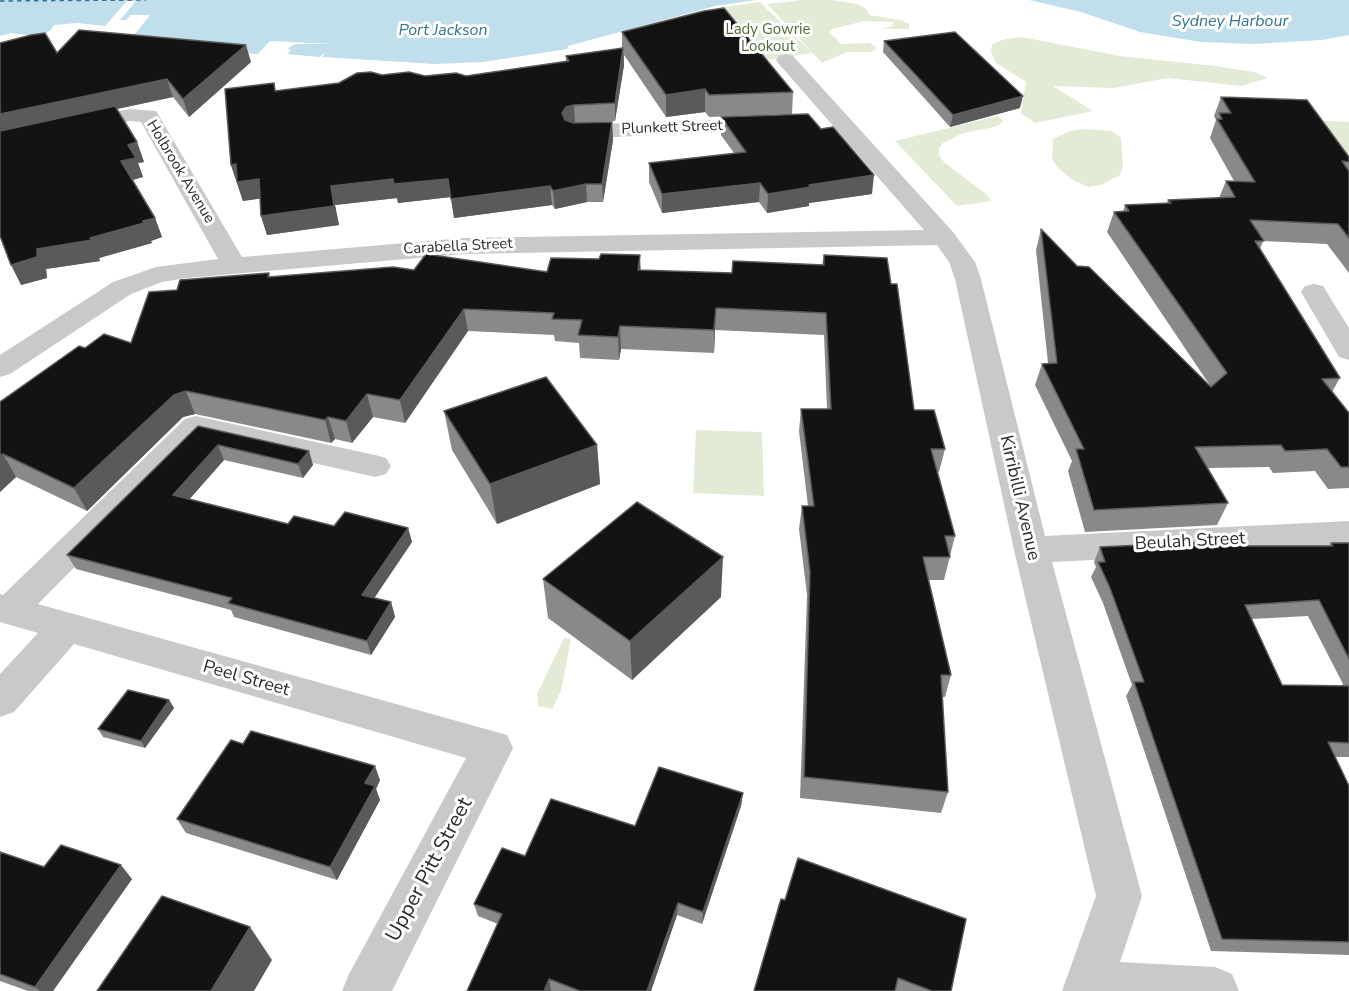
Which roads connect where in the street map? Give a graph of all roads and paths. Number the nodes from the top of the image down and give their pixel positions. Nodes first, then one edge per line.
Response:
1 (786, 60) dead end
2 (840, 121) junction
3 (817, 122) edge
4 (782, 123) edge
5 (576, 132) edge
6 (0, 142) edge
7 (944, 237) junction
8 (234, 265) junction
9 (1314, 292) dead end
10 (1349, 351) edge
11 (0, 368) edge
12 (375, 466) dead end
13 (1349, 534) edge
14 (1031, 550) junction
15 (5, 610) edge
16 (66, 627) junction
17 (0, 700) edge
18 (493, 748) joint
19 (1087, 988) edge
20 (366, 991) edge
21 (1215, 991) edge

1 - 2 street, Kirribilli Avenue
2 - 3 street
2 - 7 street, Kirribilli Avenue
4 - 5 street, Plunkett Street
6 - 8 street, Holbrook Avenue
7 - 8 street, Carabella Street
7 - 14 street, Kirribilli Avenue
8 - 11 street, Carabella Street
9 - 10 street
12 - 15 street
13 - 14 street, Beulah Street
14 - 19 street, Kirribilli Avenue
15 - 16 street, Peel Street
16 - 17 street
16 - 18 street, Peel Street
18 - 20 street, Upper Pitt Street
19 - 21 street

